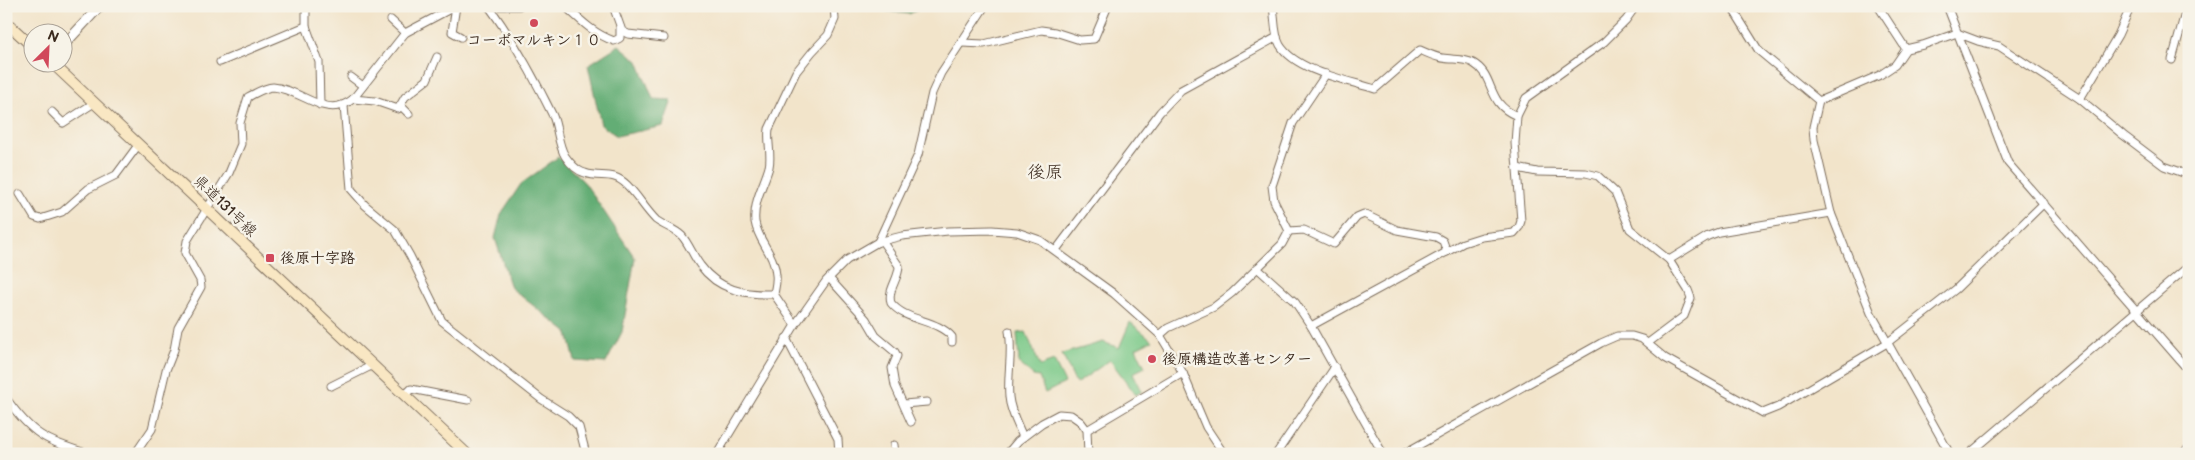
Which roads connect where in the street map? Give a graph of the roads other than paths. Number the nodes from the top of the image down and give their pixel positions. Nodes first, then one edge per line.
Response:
1 (100, 6) edge
2 (306, 6) edge
3 (519, 6) edge
4 (565, 6) edge
5 (613, 6) edge
6 (834, 6) edge
7 (985, 6) edge
8 (1108, 6) edge
9 (1273, 6) edge
10 (1636, 6) edge
11 (1731, 6) edge
12 (1878, 6) edge
13 (1947, 6) edge
14 (2130, 6) edge
15 (2187, 6) edge
16 (488, 7) edge
17 (391, 20) dead end
18 (6, 22) edge
19 (306, 26) junction
20 (620, 27) junction
21 (406, 33) junction
22 (1957, 33) junction
23 (72, 36) edge
24 (22, 37) edge
25 (461, 37) dead end
26 (1277, 37) junction
27 (664, 38) dead end
28 (962, 43) junction
29 (1906, 49) junction
30 (437, 57) dead end
31 (2172, 60) dead end
32 (220, 62) dead end
33 (61, 72) edge
34 (1326, 74) junction
35 (351, 77) dead end
36 (363, 86) junction
37 (353, 99) junction
38 (2080, 99) junction
39 (1819, 101) junction
40 (94, 103) junction
41 (320, 105) junction
42 (344, 106) junction
43 (401, 106) junction
44 (52, 112) dead end
45 (410, 114) dead end
46 (1518, 116) junction
47 (138, 144) junction
48 (1517, 168) junction
49 (2189, 175) edge
50 (20, 194) dead end
51 (2044, 203) junction
52 (206, 209) junction
53 (1832, 213) junction
54 (1289, 230) junction
55 (880, 242) junction
56 (1056, 250) junction
57 (1447, 252) junction
58 (1669, 260) junction
59 (2189, 266) edge
60 (1257, 268) junction
61 (829, 278) junction
62 (774, 294) junction
63 (2136, 310) junction
64 (795, 325) junction
65 (1311, 326) junction
66 (1009, 332) dead end
67 (1160, 334) junction
68 (786, 338) junction
69 (952, 342) dead end
70 (1648, 343) junction
71 (1887, 343) junction
72 (373, 365) junction
73 (1335, 367) junction
74 (2189, 371) edge
75 (1183, 373) junction
76 (331, 386) dead end
77 (405, 395) junction
78 (6, 398) edge
79 (468, 400) dead end
80 (927, 402) dead end
81 (904, 404) junction
82 (912, 422) dead end
83 (1087, 430) junction
84 (1023, 437) junction
85 (894, 445) dead end
86 (2189, 448) edge
87 (89, 454) edge
88 (135, 454) edge
89 (467, 454) edge
90 (586, 454) edge
91 (718, 454) edge
92 (839, 454) edge
93 (894, 454) edge
94 (1007, 454) edge
95 (1088, 454) edge
96 (1224, 454) edge
97 (1276, 454) edge
98 (1383, 454) edge
99 (1403, 454) edge
100 (1950, 454) edge
101 (1969, 454) edge
102 (2182, 454) edge

1 - 23 street
2 - 19 street
3 - 16 street
4 - 20 street
5 - 20 street
6 - 62 street
7 - 28 street
8 - 28 street
9 - 26 street
10 - 46 street
11 - 39 street
12 - 29 street
13 - 22 street
14 - 38 street
15 - 31 street
16 - 62 street
17 - 21 street
18 - 24 main road
19 - 32 street
19 - 41 street
20 - 27 street
21 - 25 street
21 - 36 street
22 - 29 street
22 - 38 street
22 - 51 street
26 - 34 street
26 - 56 street
28 - 55 street
29 - 39 street
30 - 43 street
33 - 40 main road, 県道131号線
34 - 46 street
34 - 54 street
35 - 36 street
36 - 37 street
37 - 42 street
37 - 43 street
38 - 49 street
39 - 53 street
40 - 44 street
40 - 47 main road, 県道131号線
41 - 42 street
41 - 52 street
42 - 90 street
43 - 45 street
46 - 48 street
47 - 50 street
47 - 52 main road, 県道131号線
48 - 57 street
48 - 58 street
51 - 63 street
51 - 71 street
52 - 72 main road, 県道131号線
52 - 88 street
53 - 58 street
53 - 71 street
54 - 57 street
54 - 60 street
55 - 56 street
55 - 61 street
55 - 69 street
56 - 67 street
57 - 65 street
58 - 70 street
59 - 63 street
60 - 65 street
60 - 67 street
61 - 64 street
61 - 81 street
62 - 64 street
63 - 74 street
63 - 101 street
64 - 68 street
65 - 73 street
66 - 84 street
67 - 75 street
68 - 91 street
68 - 92 street
70 - 71 street
70 - 99 street
71 - 100 street
72 - 76 street
72 - 77 main road, 県道131号線
73 - 97 street
73 - 98 street
75 - 83 street
75 - 96 street
77 - 79 street
77 - 89 main road, 県道131号線
78 - 87 street
80 - 81 street
81 - 82 street
83 - 84 street
83 - 95 street
84 - 94 street
85 - 93 street
86 - 102 street

